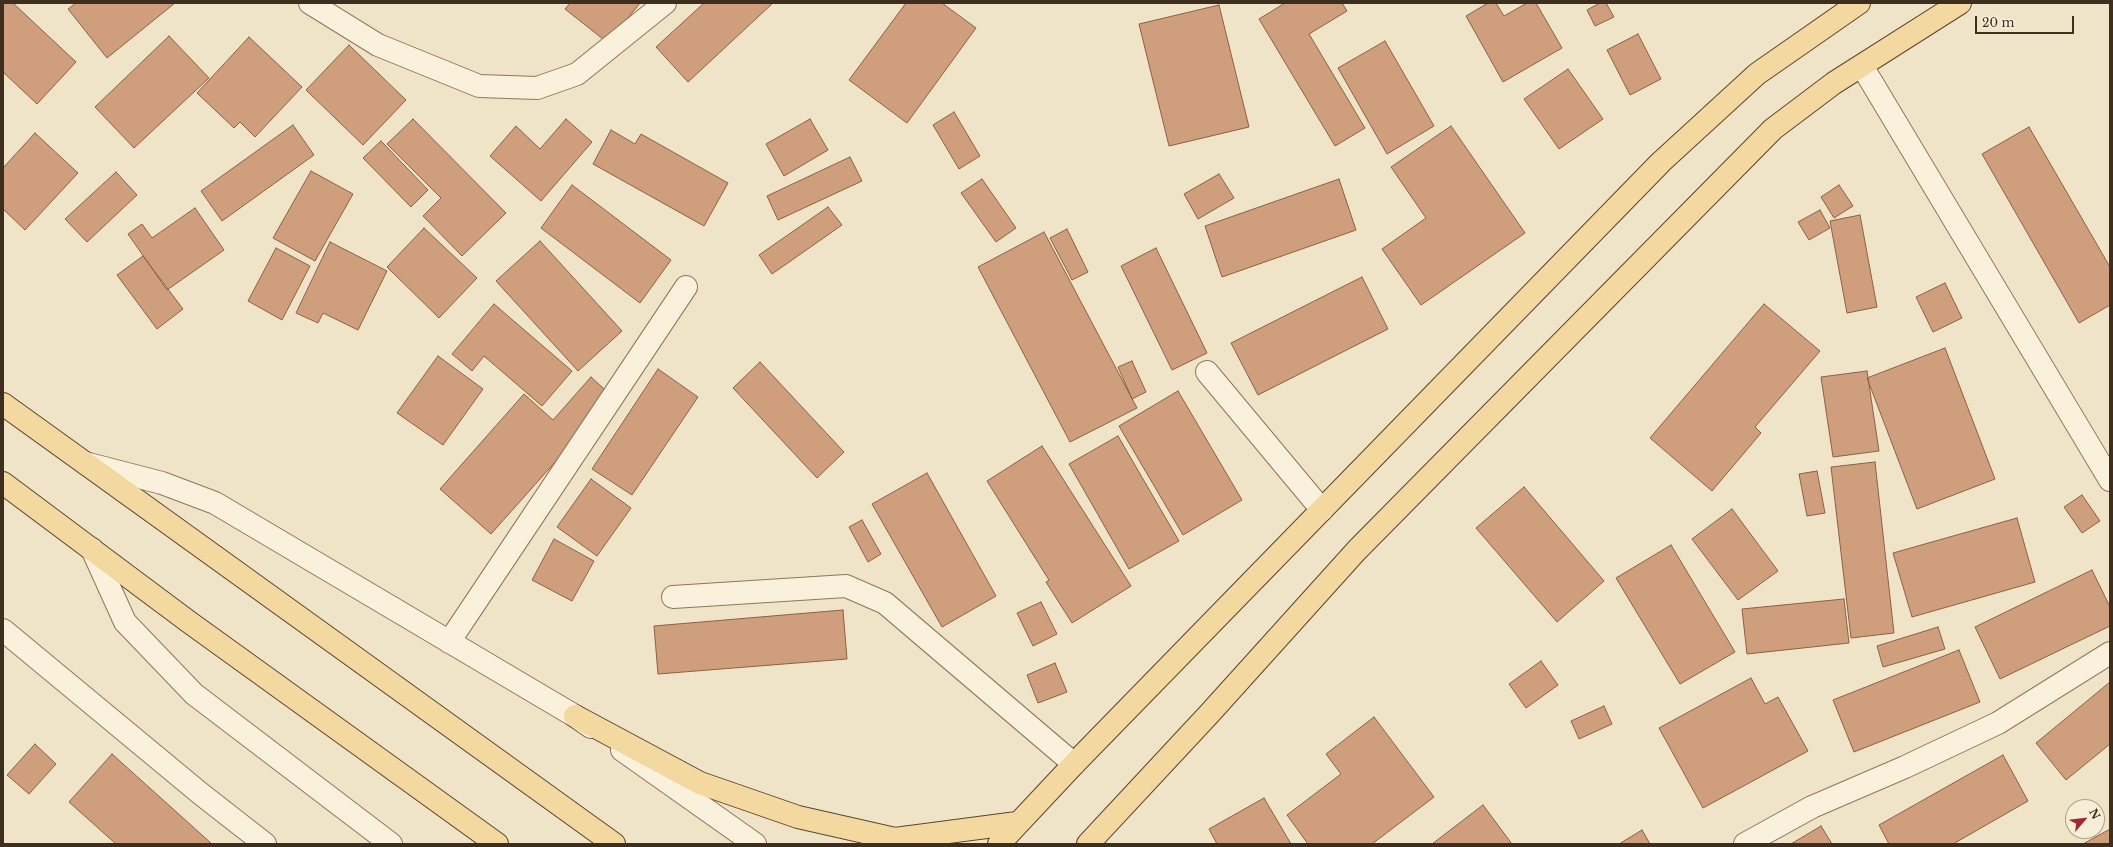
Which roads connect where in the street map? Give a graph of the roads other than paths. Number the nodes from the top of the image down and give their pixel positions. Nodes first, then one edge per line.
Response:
1 (310, 3) edge
2 (665, 3) edge
3 (1859, 3) edge
4 (1960, 3) edge
5 (1862, 66) junction
6 (686, 287) dead end
7 (1207, 372) dead end
8 (3, 404) edge
9 (83, 462) junction
10 (2110, 480) edge
11 (3, 483) edge
12 (1322, 510) junction
13 (92, 550) junction
14 (673, 597) dead end
15 (3, 630) edge
16 (449, 642) junction
17 (2110, 653) edge
18 (575, 716) junction
19 (1074, 764) junction
20 (1017, 823) junction
21 (265, 844) edge
22 (392, 844) edge
23 (497, 844) edge
24 (614, 844) edge
25 (755, 844) edge
26 (999, 844) edge
27 (1088, 844) edge
28 (1745, 844) edge

1 - 2 street
3 - 12 main road
4 - 5 main road
5 - 10 street
5 - 27 main road
6 - 16 street
7 - 12 street
8 - 9 main road
9 - 16 street
9 - 24 main road
11 - 13 main road
12 - 19 main road
13 - 22 street
13 - 23 main road
14 - 19 street
15 - 21 street
16 - 18 street
17 - 28 street
18 - 20 main road
18 - 25 street
19 - 20 main road
20 - 26 main road

